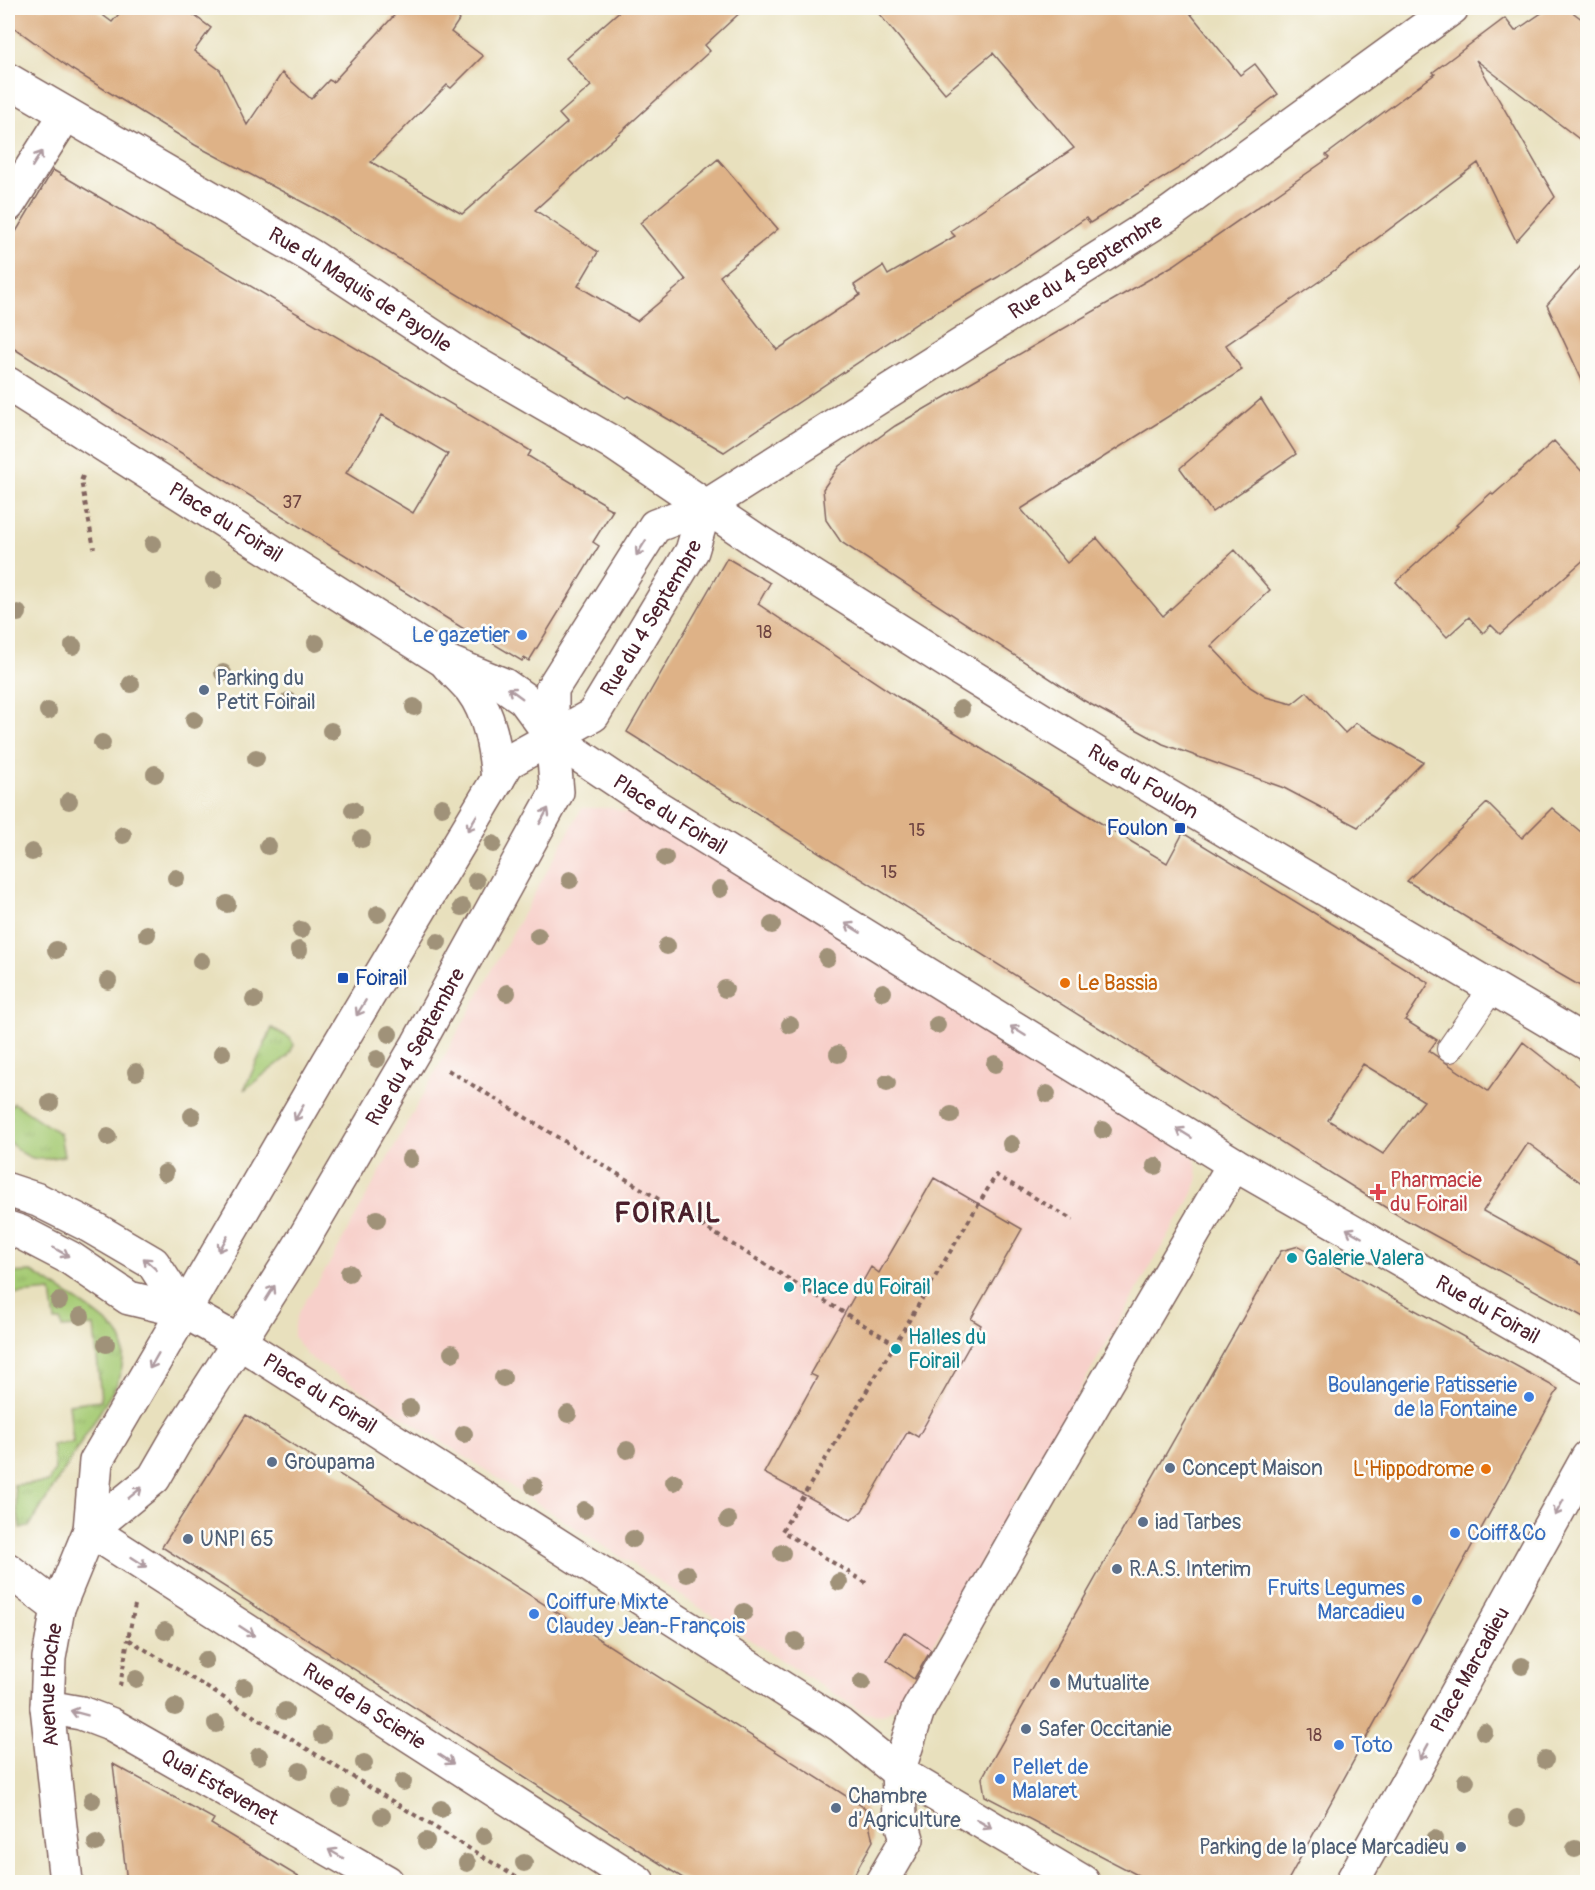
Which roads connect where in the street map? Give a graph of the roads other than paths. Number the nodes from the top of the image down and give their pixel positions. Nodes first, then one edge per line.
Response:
1 (1452, 8) edge
2 (8, 80) edge
3 (66, 114) junction
4 (8, 205) edge
5 (8, 384) edge
6 (705, 507) junction
7 (445, 661) junction
8 (552, 737) junction
9 (498, 779) junction
10 (1492, 988) junction
11 (1587, 1044) edge
12 (1450, 1049) dead end
13 (1234, 1164) junction
14 (8, 1190) edge
15 (8, 1228) edge
16 (184, 1311) junction
17 (239, 1342) junction
18 (1587, 1367) edge
19 (1587, 1457) edge
20 (90, 1530) junction
21 (8, 1570) edge
22 (58, 1608) junction
23 (47, 1707) junction
24 (898, 1772) junction
25 (66, 1882) edge
26 (387, 1882) edge
27 (639, 1882) edge
28 (882, 1882) edge
29 (1083, 1882) edge
30 (1352, 1882) edge

1 - 6 street, Rue du 4 Septembre
2 - 3 street, Rue du Maquis de Payolle
4 -> 3 street
3 - 6 street, Rue du Maquis de Payolle
5 - 7 street, Place du Foirail
6 - 8 street, Rue du 4 Septembre
6 -> 8 street, Rue du 4 Septembre
6 - 10 street, Rue du Foulon
8 -> 7 street, Place du Foirail
7 - 9 street, Place du Foirail
8 - 9 street, Rue du 4 Septembre
13 -> 8 street, Place du Foirail
17 -> 8 street, Rue du 4 Septembre
9 -> 16 street, Rue du 4 Septembre
10 - 11 street, Rue du Foulon
10 - 12 lane
18 -> 13 street, Rue du Foirail
13 - 24 street
16 -> 14 street
15 -> 16 street
16 - 17 street, Place du Foirail
16 -> 20 street, Avenue Hoche
20 -> 17 street, Avenue Hoche
17 - 24 street, Place du Foirail
19 -> 30 street, Place Marcadieu
20 - 22 street, Avenue Hoche
20 -> 27 street, Rue de la Scierie
21 - 22 street
22 - 23 street, Avenue Hoche
23 - 25 street, Avenue Hoche
26 -> 23 street, Quai Estevenet
24 - 28 street
24 -> 29 street, Place du Foirail

